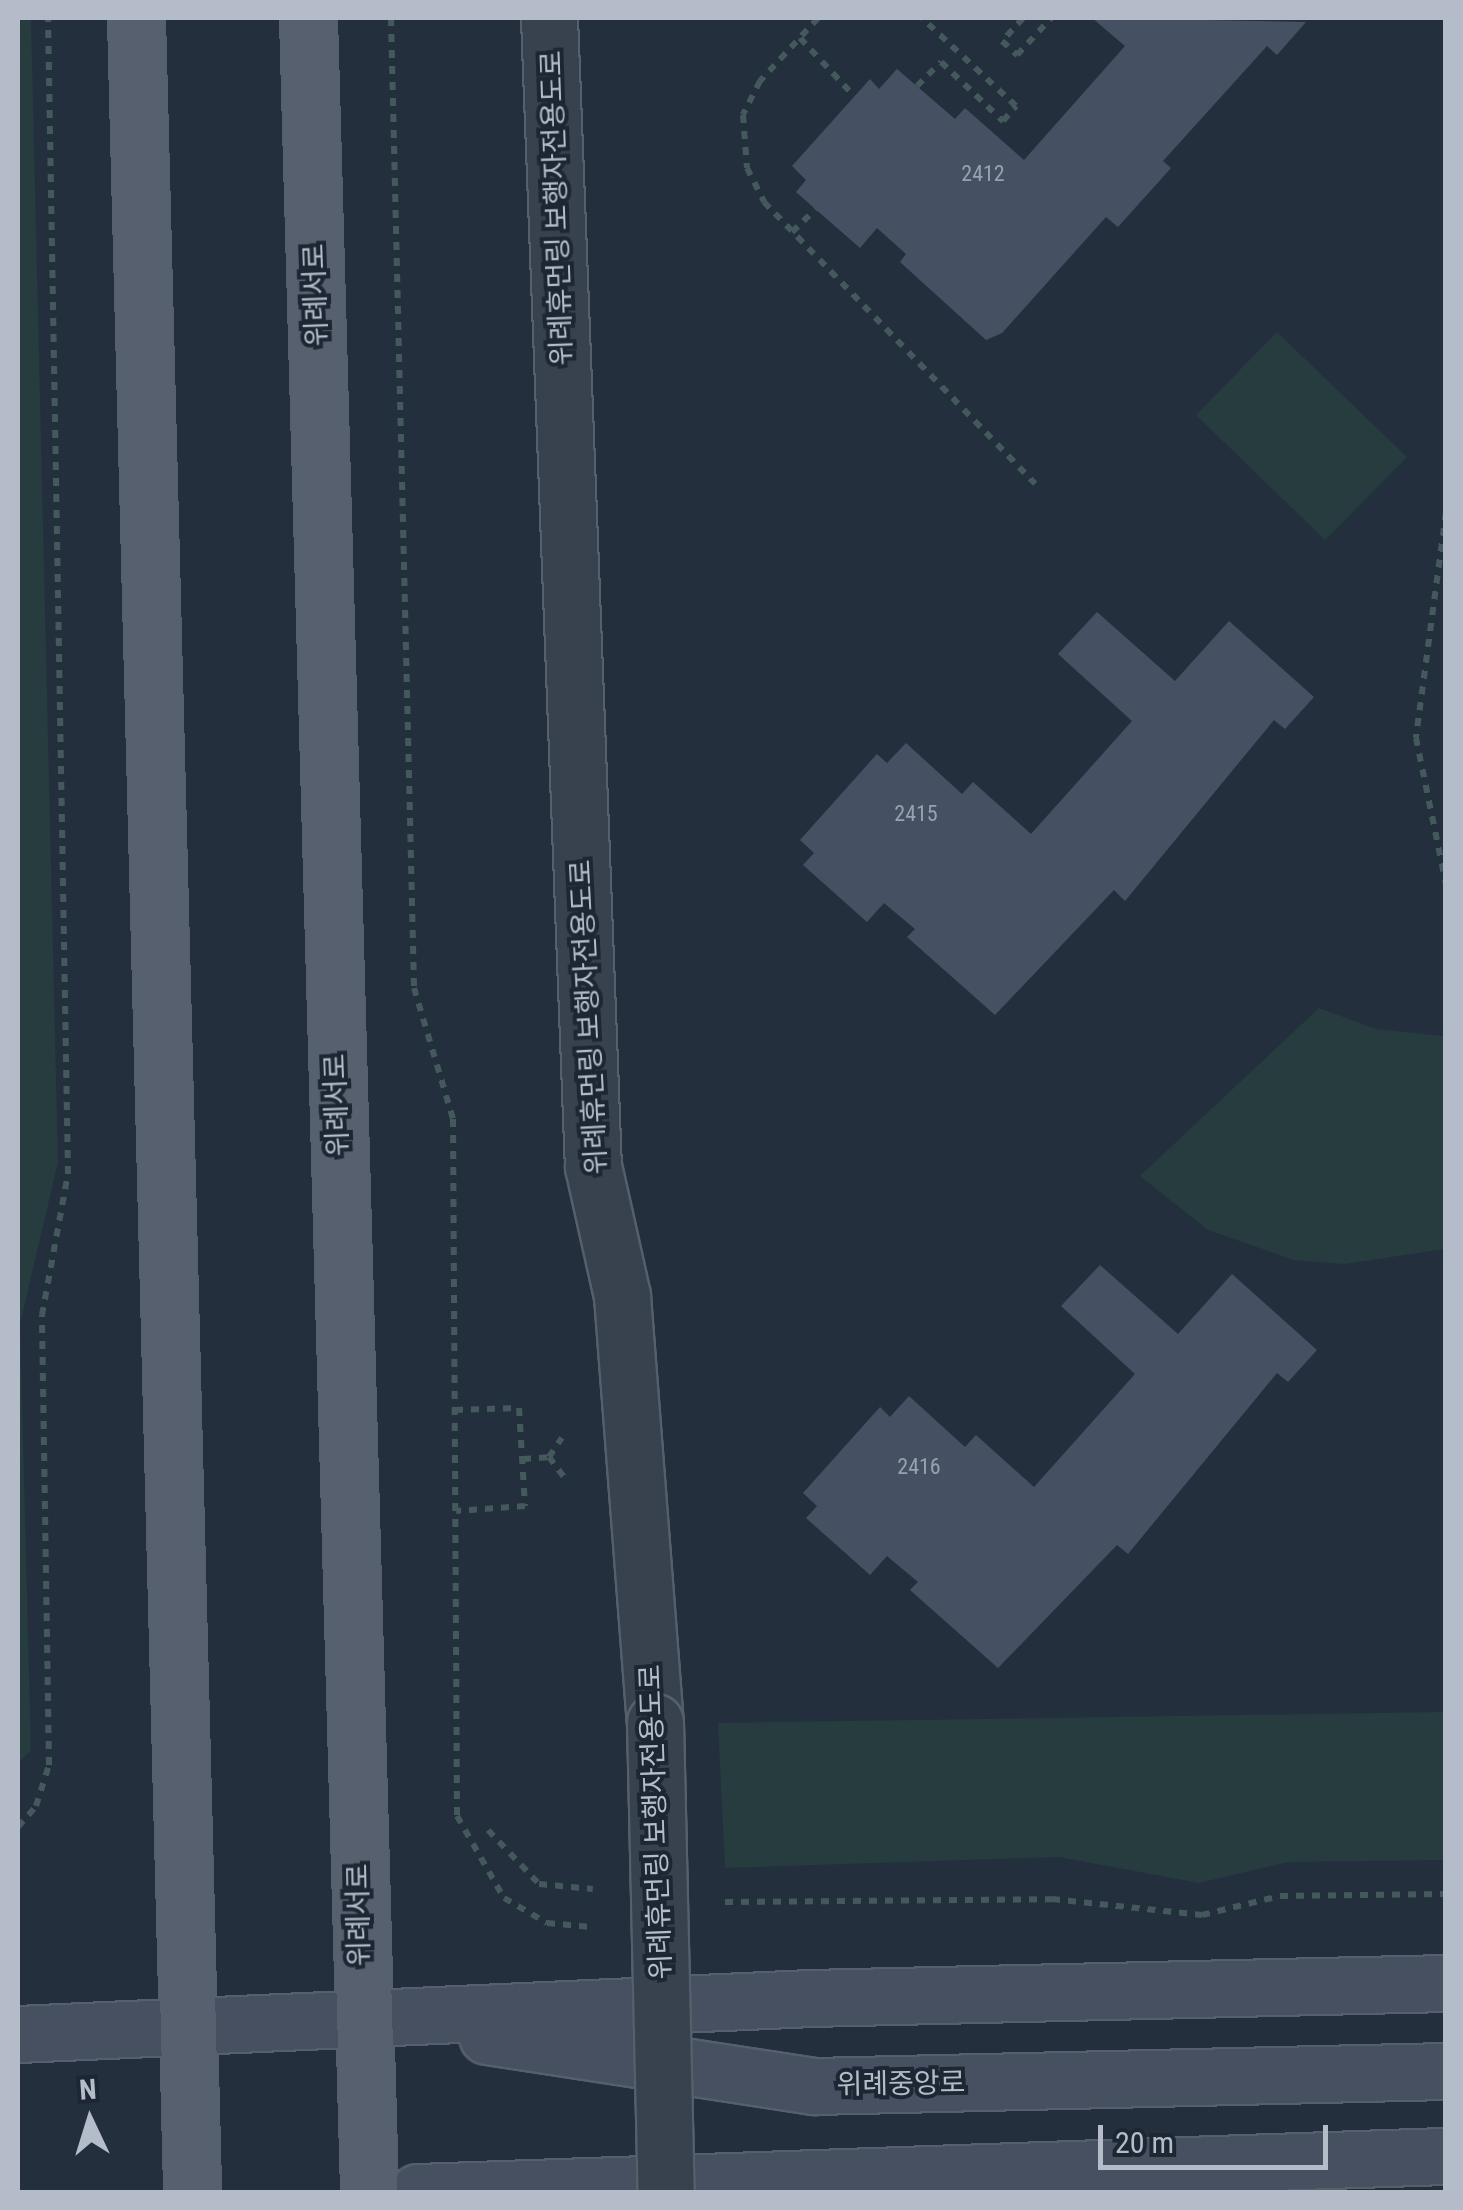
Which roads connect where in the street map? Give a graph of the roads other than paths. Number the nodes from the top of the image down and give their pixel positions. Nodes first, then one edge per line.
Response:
1 (136, 18) edge
2 (308, 18) edge
3 (549, 18) edge
4 (1446, 1983) edge
5 (361, 2016) junction
6 (189, 2028) junction
7 (18, 2034) edge
8 (1446, 2071) edge
9 (1446, 2156) edge
10 (192, 2192) edge
11 (370, 2192) edge
12 (418, 2192) edge
13 (666, 2192) edge

1 - 6 main road
2 - 5 main road, 위례서로
3 - 13 street, 위례휴먼링 보행자전용도로, bridge
4 - 5 main road, 위례중앙로
5 - 6 main road, 위례중앙로
5 - 8 main road, 위례중앙로
5 - 11 main road, 위례서로
6 - 7 main road, 위례중앙로
6 - 10 main road
9 - 12 main road

